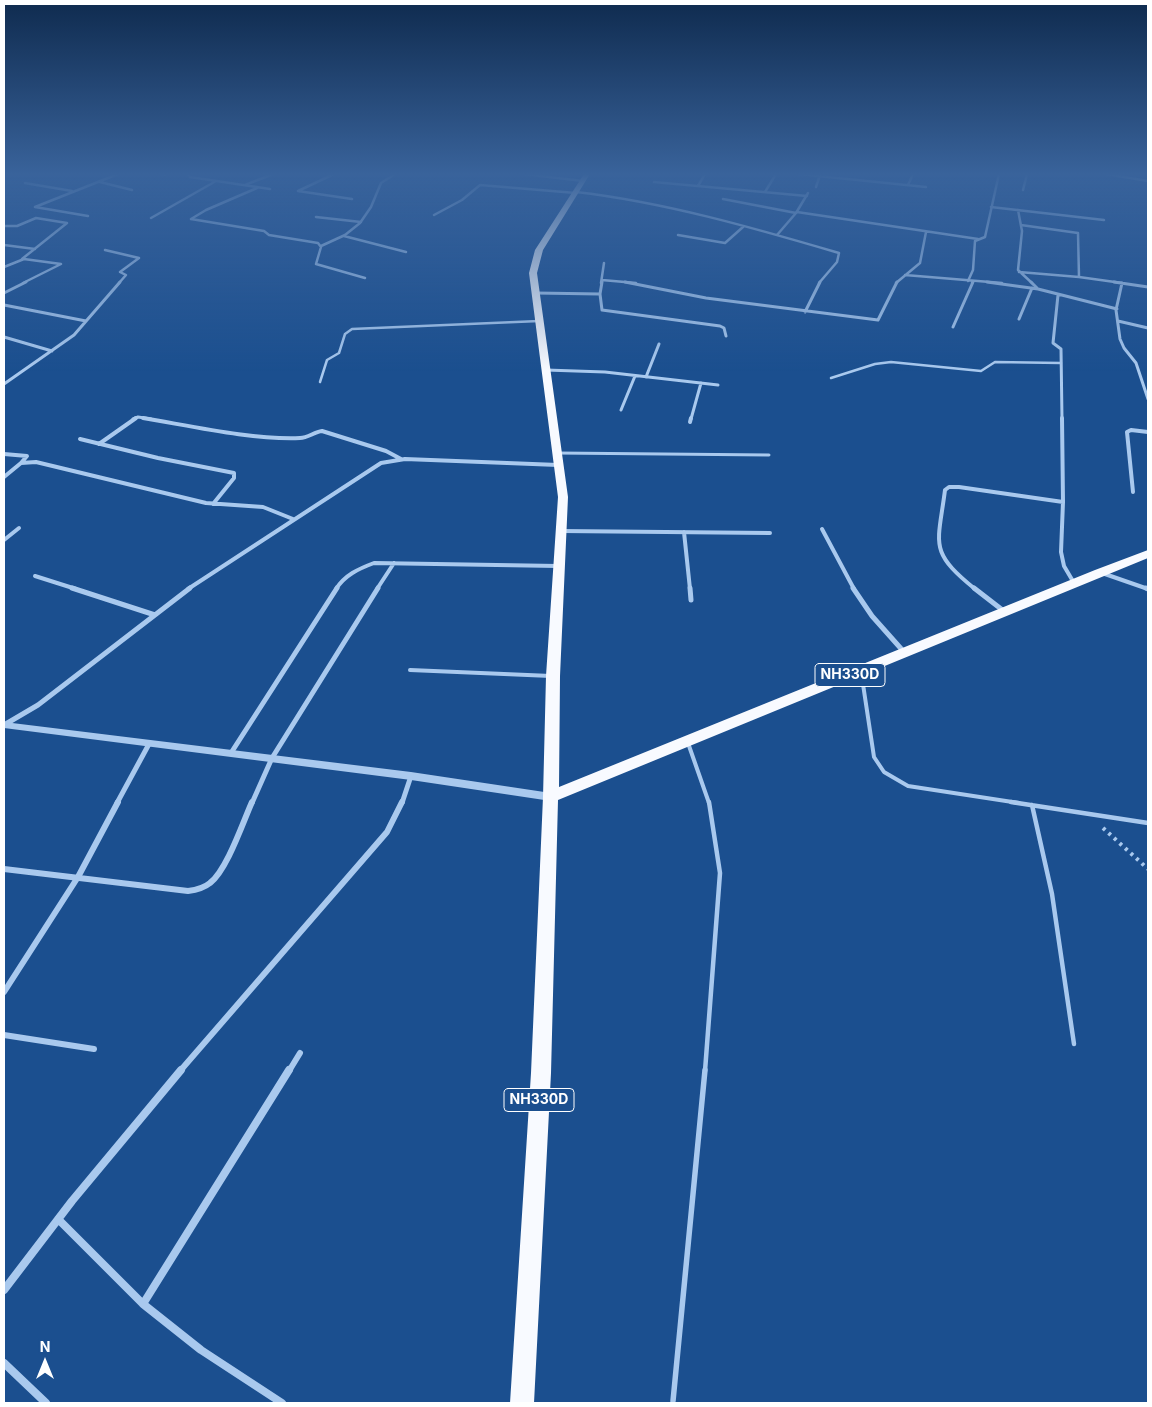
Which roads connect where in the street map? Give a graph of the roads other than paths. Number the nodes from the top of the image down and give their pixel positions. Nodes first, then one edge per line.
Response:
1 (47, 240) edge
2 (299, 240) edge
3 (336, 240) edge
4 (358, 240) edge
5 (546, 240) edge
6 (703, 240) edge
7 (729, 240) edge
8 (792, 240) edge
9 (925, 240) edge
10 (977, 240) edge
11 (1021, 240) edge
12 (1078, 240) edge
13 (4, 245) edge
14 (321, 246) junction
15 (35, 249) junction
16 (105, 250) dead end
17 (406, 252) dead end
18 (22, 259) junction
19 (604, 263) dead end
20 (4, 267) edge
21 (1019, 272) junction
22 (904, 275) junction
23 (1080, 277) junction
24 (365, 278) dead end
25 (602, 280) junction
26 (968, 281) junction
27 (973, 281) junction
28 (1122, 283) junction
29 (1148, 287) edge
30 (1032, 288) junction
31 (1038, 289) junction
32 (4, 293) edge
33 (536, 293) junction
34 (600, 294) junction
35 (1058, 295) junction
36 (4, 305) edge
37 (1117, 309) junction
38 (805, 312) junction
39 (1019, 319) dead end
40 (86, 321) junction
41 (539, 321) junction
42 (1118, 321) junction
43 (953, 327) dead end
44 (1148, 328) edge
45 (726, 336) dead end
46 (4, 337) edge
47 (660, 344) dead end
48 (52, 351) junction
49 (1061, 363) junction
50 (546, 370) junction
51 (635, 376) junction
52 (646, 377) junction
53 (831, 378) dead end
54 (320, 382) dead end
55 (701, 383) junction
56 (4, 384) edge
57 (718, 384) dead end
58 (1148, 400) edge
59 (621, 410) dead end
60 (690, 422) dead end
61 (1148, 432) edge
62 (80, 439) dead end
63 (99, 444) junction
64 (557, 453) junction
65 (4, 454) edge
66 (769, 455) dead end
67 (401, 459) junction
68 (21, 463) junction
69 (558, 464) junction
70 (4, 477) edge
71 (1132, 492) dead end
72 (1063, 502) junction
73 (213, 504) junction
74 (293, 519) junction
75 (19, 528) dead end
76 (822, 528) dead end
77 (560, 531) junction
78 (684, 532) junction
79 (770, 533) dead end
80 (4, 540) edge
81 (1148, 554) edge
82 (394, 563) junction
83 (558, 566) junction
84 (1099, 572) junction
85 (35, 576) dead end
86 (1074, 583) junction
87 (1148, 589) edge
88 (691, 600) dead end
89 (1005, 612) junction
90 (155, 615) junction
91 (904, 653) junction
92 (410, 670) dead end
93 (860, 671) junction
94 (553, 676) junction
95 (4, 725) edge
96 (688, 741) junction
97 (150, 744) junction
98 (231, 753) junction
99 (272, 758) junction
100 (411, 776) junction
101 (551, 797) junction
102 (1032, 805) junction
103 (1148, 823) edge
104 (4, 868) edge
105 (78, 877) junction
106 (4, 992) edge
107 (4, 1035) edge
108 (1074, 1044) dead end
109 (94, 1049) dead end
110 (300, 1053) dead end
111 (58, 1219) junction
112 (4, 1290) edge
113 (144, 1304) junction
114 (4, 1362) edge
115 (673, 1401) dead end
116 (46, 1403) edge
117 (282, 1403) edge
118 (522, 1403) edge

1 - 15 street
2 - 14 street
3 - 14 street
4 - 17 street
5 - 33 highway
6 - 7 street
8 - 38 street
9 - 22 street
10 - 26 street
11 - 21 street
12 - 23 street
13 - 15 street
14 - 24 street
15 - 18 street
16 - 40 street
18 - 20 street
18 - 32 street
19 - 25 street
21 - 23 street
21 - 31 street
22 - 26 street
22 - 38 street
23 - 28 street
25 - 34 street
25 - 38 street
26 - 27 street
27 - 30 street
27 - 43 street
28 - 29 street
28 - 37 street
30 - 31 street
30 - 39 street
31 - 35 street
33 - 34 street
33 - 41 highway
34 - 45 street
35 - 37 street
35 - 49 street
36 - 40 street
37 - 42 street
40 - 48 street
41 - 50 highway
41 - 54 lane
42 - 44 street
42 - 58 street
46 - 48 street
47 - 52 street
48 - 56 street
49 - 53 lane
49 - 72 street
50 - 51 street
50 - 64 highway
51 - 52 street
51 - 59 street
52 - 55 street
55 - 57 street
55 - 60 street
61 - 71 street
62 - 63 street
63 - 67 street
63 - 73 street
64 - 66 lane
64 - 69 highway
65 - 68 street
67 - 69 street
67 - 74 street
68 - 70 street
68 - 73 street
69 - 77 highway
72 - 86 street
72 - 89 street
73 - 74 street
74 - 90 street
75 - 80 street
76 - 91 street
77 - 78 street
77 - 83 highway
78 - 79 street
78 - 88 street
81 - 84 highway, NH330D
82 - 83 street
82 - 98 street
82 - 99 street
83 - 94 highway
84 - 86 highway, NH330D
84 - 87 street
85 - 90 street
86 - 89 highway, NH330D
89 - 91 highway, NH330D
90 - 95 street
91 - 93 highway, NH330D
92 - 94 lane
93 - 96 highway, NH330D
93 - 102 lane
94 - 101 highway
95 - 97 street
96 - 101 highway, NH330D
96 - 115 lane
97 - 98 street
97 - 105 street
98 - 99 street
99 - 100 street
99 - 105 street
100 - 101 street
100 - 111 street
101 - 118 highway, NH330D
102 - 103 lane
102 - 108 lane
104 - 105 street
105 - 106 street
107 - 109 street
110 - 113 street
111 - 112 street
111 - 113 street
113 - 117 street
114 - 116 street

